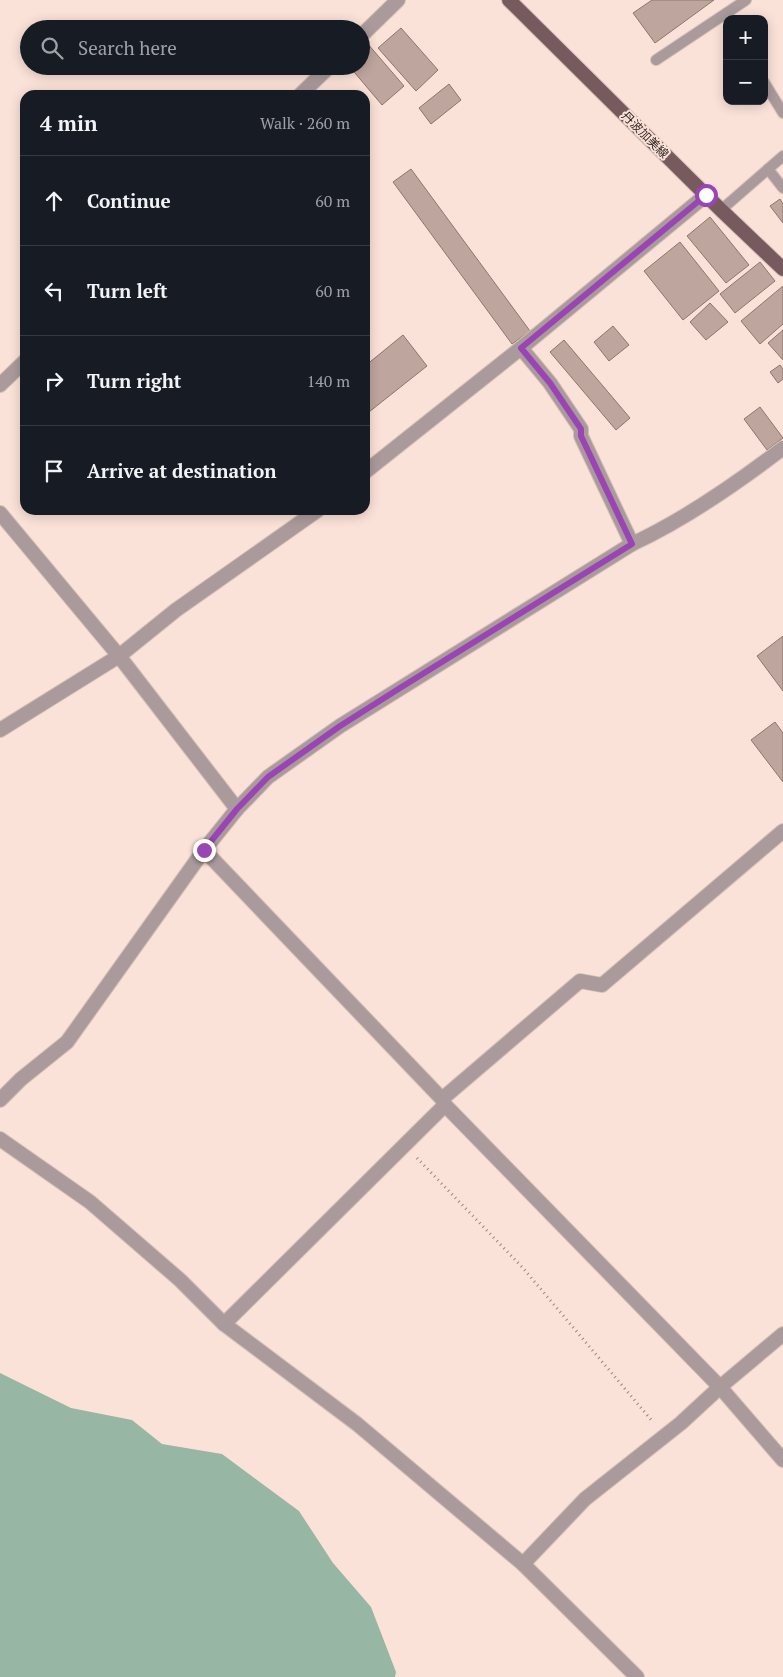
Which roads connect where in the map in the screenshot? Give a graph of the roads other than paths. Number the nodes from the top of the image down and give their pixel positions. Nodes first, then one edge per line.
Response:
1 (398, 0) edge
2 (509, 0) edge
3 (746, 0) edge
4 (728, 15) edge
5 (723, 19) edge
6 (370, 27) edge
7 (656, 60) dead end
8 (321, 75) edge
9 (768, 89) edge
10 (305, 90) edge
11 (783, 113) edge
12 (783, 156) edge
13 (768, 169) junction
14 (783, 188) edge
15 (706, 195) junction
16 (721, 210) junction
17 (783, 269) edge
18 (521, 348) junction
19 (20, 366) edge
20 (0, 385) edge
21 (783, 448) edge
22 (370, 468) edge
23 (0, 513) edge
24 (311, 515) edge
25 (632, 544) junction
26 (119, 656) junction
27 (0, 730) edge
28 (237, 809) junction
29 (783, 831) edge
30 (204, 850) junction
31 (0, 1100) edge
32 (443, 1102) junction
33 (0, 1139) edge
34 (224, 1324) junction
35 (783, 1334) edge
36 (720, 1387) junction
37 (783, 1460) edge
38 (522, 1564) junction
39 (637, 1677) edge

1 - 6 street
2 - 15 main road, 丹波加美線
3 - 4 lane
5 - 7 lane
8 - 10 street
9 - 11 lane
12 - 13 lane
13 - 14 lane
13 - 16 lane
15 - 16 main road, 丹波加美線
15 - 18 street
16 - 17 main road, 丹波加美線
18 - 22 street
18 - 25 street
19 - 20 street
21 - 25 street
23 - 26 street
24 - 26 street
25 - 28 street
26 - 27 street
26 - 28 street
28 - 30 street
29 - 32 street
30 - 31 street
30 - 32 street
32 - 34 street
32 - 36 street
33 - 34 street
34 - 38 street
35 - 36 street
36 - 37 street
36 - 38 street
38 - 39 street

